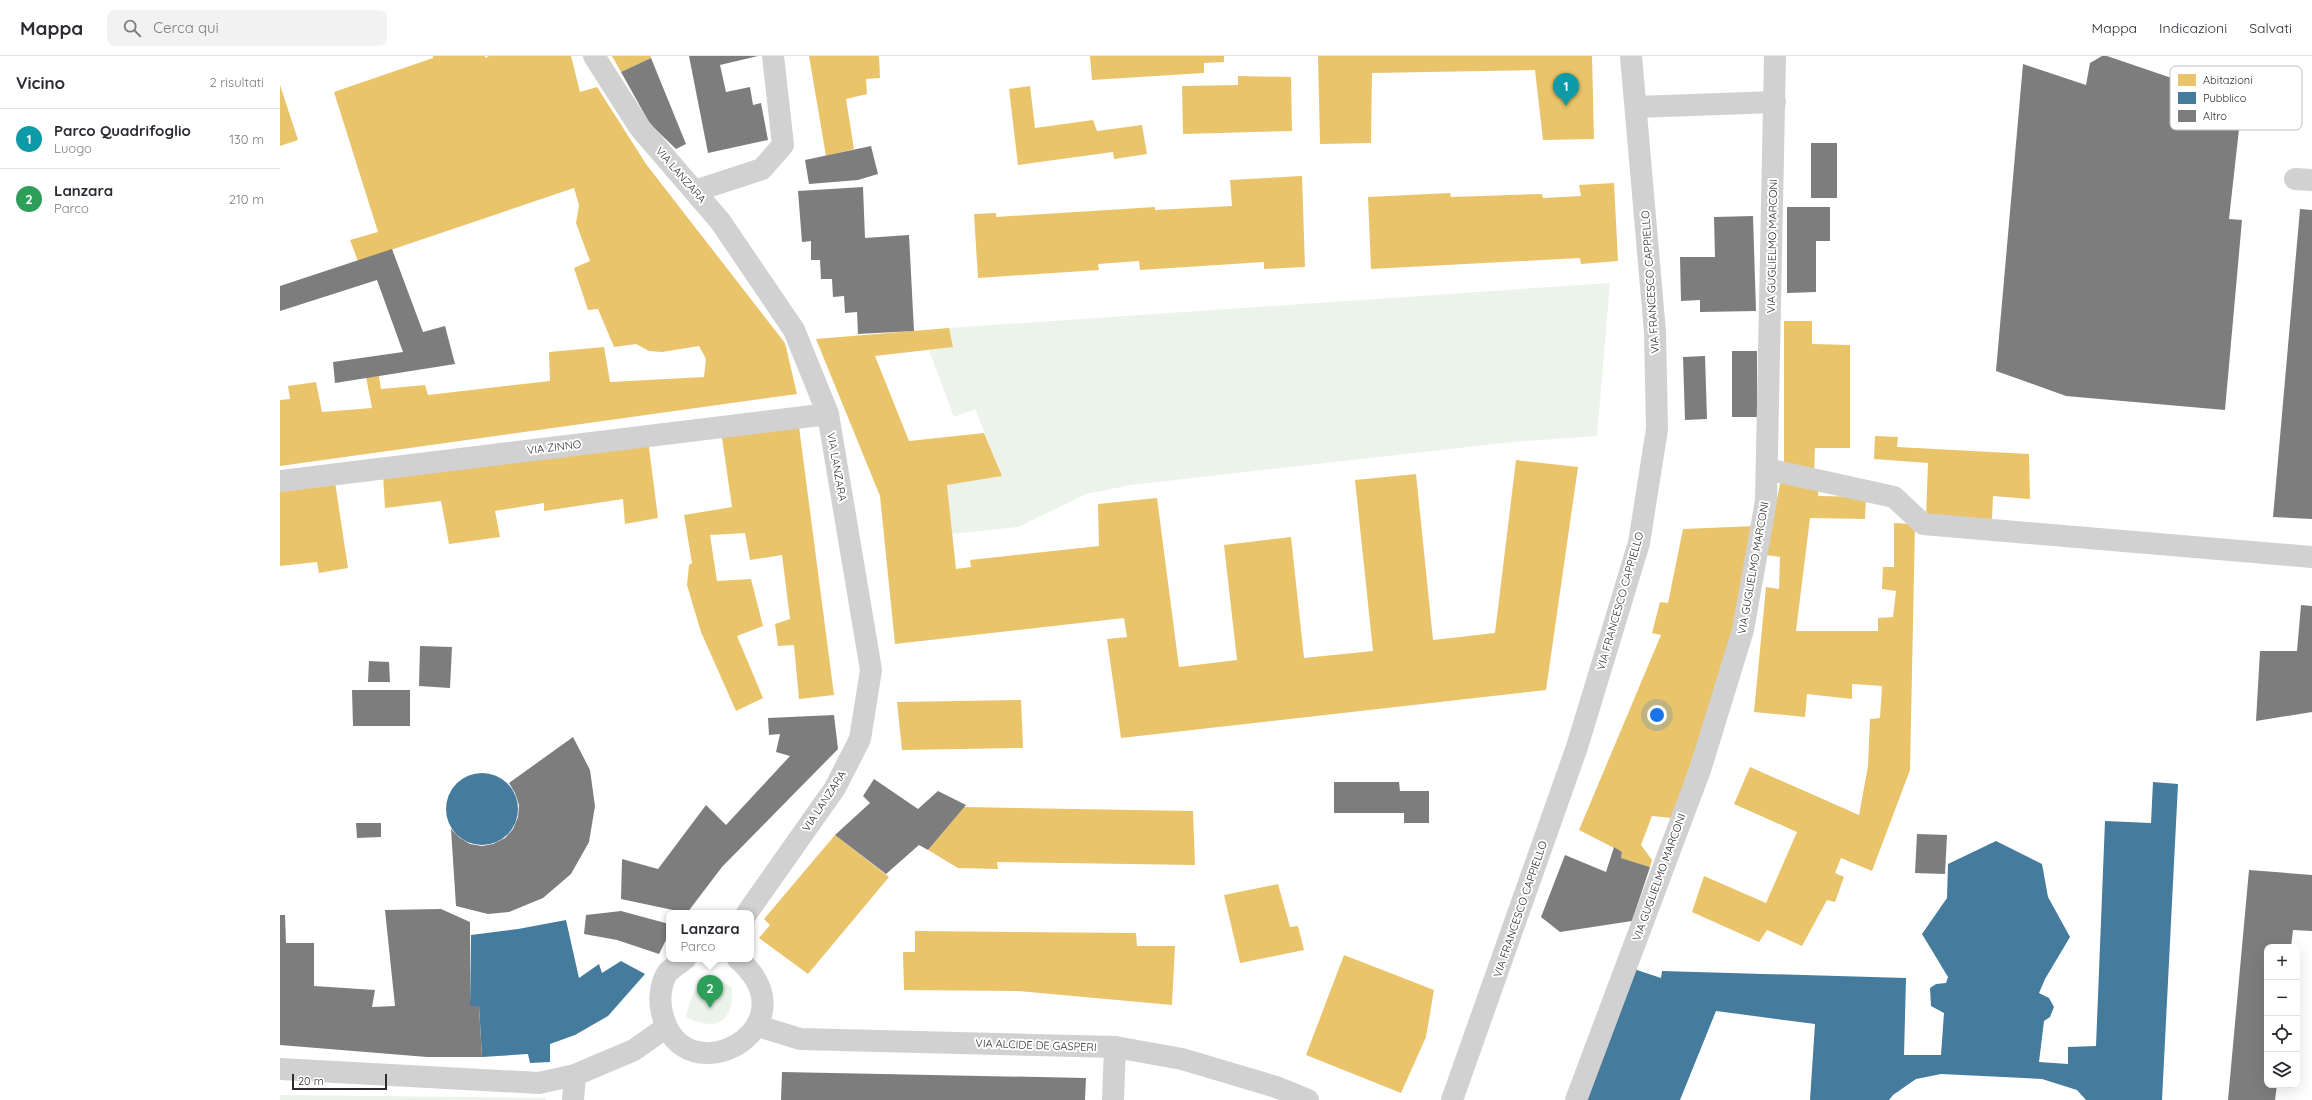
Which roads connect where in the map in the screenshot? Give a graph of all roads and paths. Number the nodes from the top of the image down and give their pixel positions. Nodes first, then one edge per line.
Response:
1 (594, 56) edge
2 (773, 56) edge
3 (1631, 56) edge
4 (1775, 56) edge
5 (1775, 102) junction
6 (1637, 107) junction
7 (695, 191) junction
8 (828, 414) junction
9 (1767, 469) junction
10 (280, 481) edge
11 (2312, 557) edge
12 (749, 910) edge
13 (681, 962) edge
14 (742, 962) edge
15 (758, 1026) junction
16 (665, 1028) junction
17 (1114, 1047) junction
18 (280, 1069) edge
19 (575, 1075) junction
20 (1278, 1093) edge
21 (573, 1100) edge
22 (1113, 1100) edge
23 (1308, 1100) edge
24 (1452, 1100) edge
25 (1576, 1100) edge

1 - 7 street, VIA LANZARA
2 - 7 street
3 - 6 street, VIA FRANCESCO CAPPIELLO
4 - 5 street, VIA GUGLIELMO MARCONI
5 - 6 street
5 - 9 street, VIA GUGLIELMO MARCONI
6 - 24 street, VIA FRANCESCO CAPPIELLO
7 - 8 street, VIA LANZARA
8 - 10 street, VIA ZINNO
8 - 12 street, VIA LANZARA
9 - 11 street
9 - 25 street, VIA GUGLIELMO MARCONI
13 - 16 street
14 - 15 street
15 - 16 street
15 - 17 street, VIA ALCIDE DE GASPERI
16 - 19 street
17 - 20 street, VIA ALCIDE DE GASPERI
17 - 22 street
18 - 19 street
19 - 21 street
20 - 23 street, VIA ALCIDE DE GASPERI

